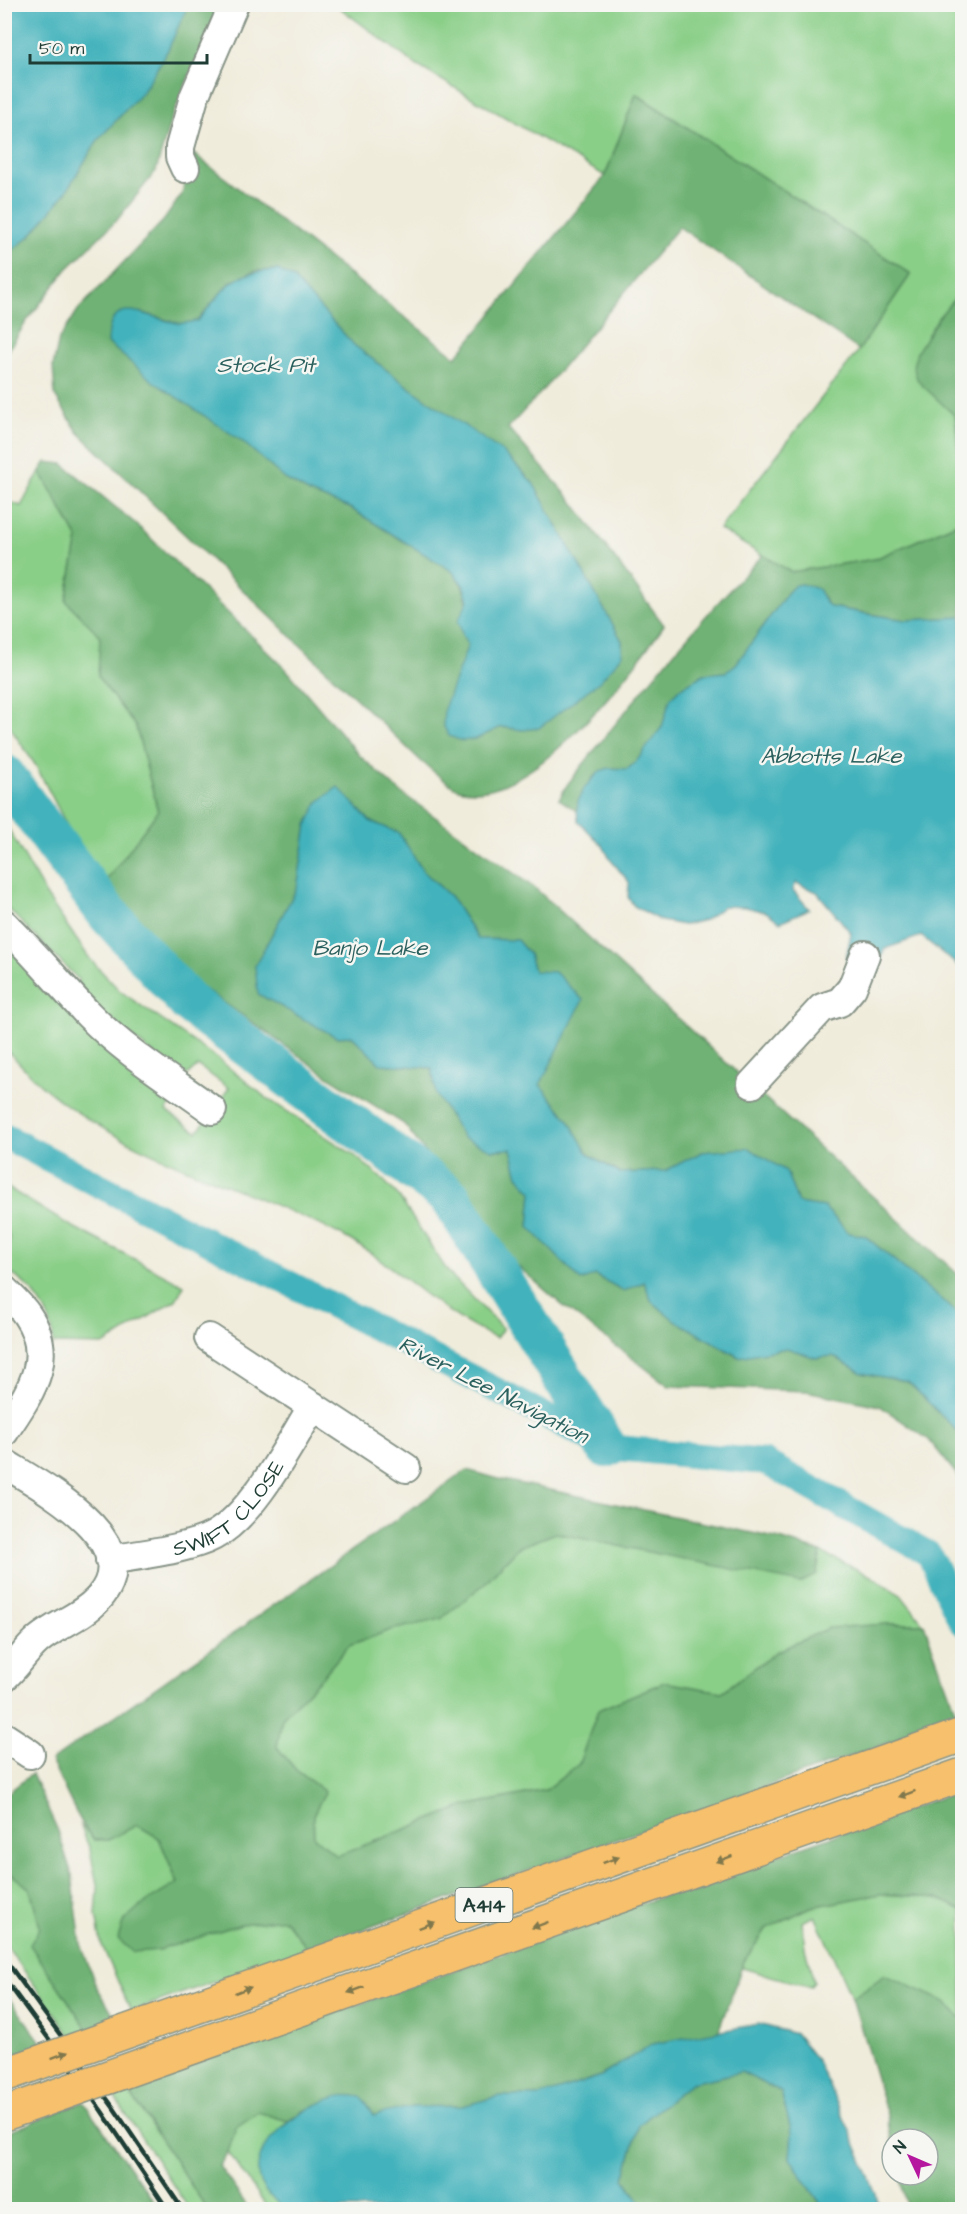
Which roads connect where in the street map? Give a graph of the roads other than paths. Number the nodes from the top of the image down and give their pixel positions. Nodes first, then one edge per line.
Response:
1 (234, 4) edge
2 (185, 168) dead end
3 (4, 924) edge
4 (865, 955) dead end
5 (752, 1084) dead end
6 (212, 1110) dead end
7 (4, 1290) edge
8 (209, 1338) dead end
9 (313, 1406) junction
10 (4, 1432) edge
11 (4, 1463) edge
12 (406, 1468) dead end
13 (110, 1560) junction
14 (4, 1677) edge
15 (963, 1735) edge
16 (4, 1737) edge
17 (30, 1754) dead end
18 (963, 1775) edge
19 (4, 2075) edge
20 (4, 2114) edge

1 - 2 street
3 - 6 street
4 - 5 street
7 - 10 street
8 - 9 street
9 - 12 street
9 - 13 street, SWIFT CLOSE
11 - 13 street
13 - 14 street
19 -> 15 highway, A414, bridge
16 - 17 street
18 -> 20 highway, A414, bridge

